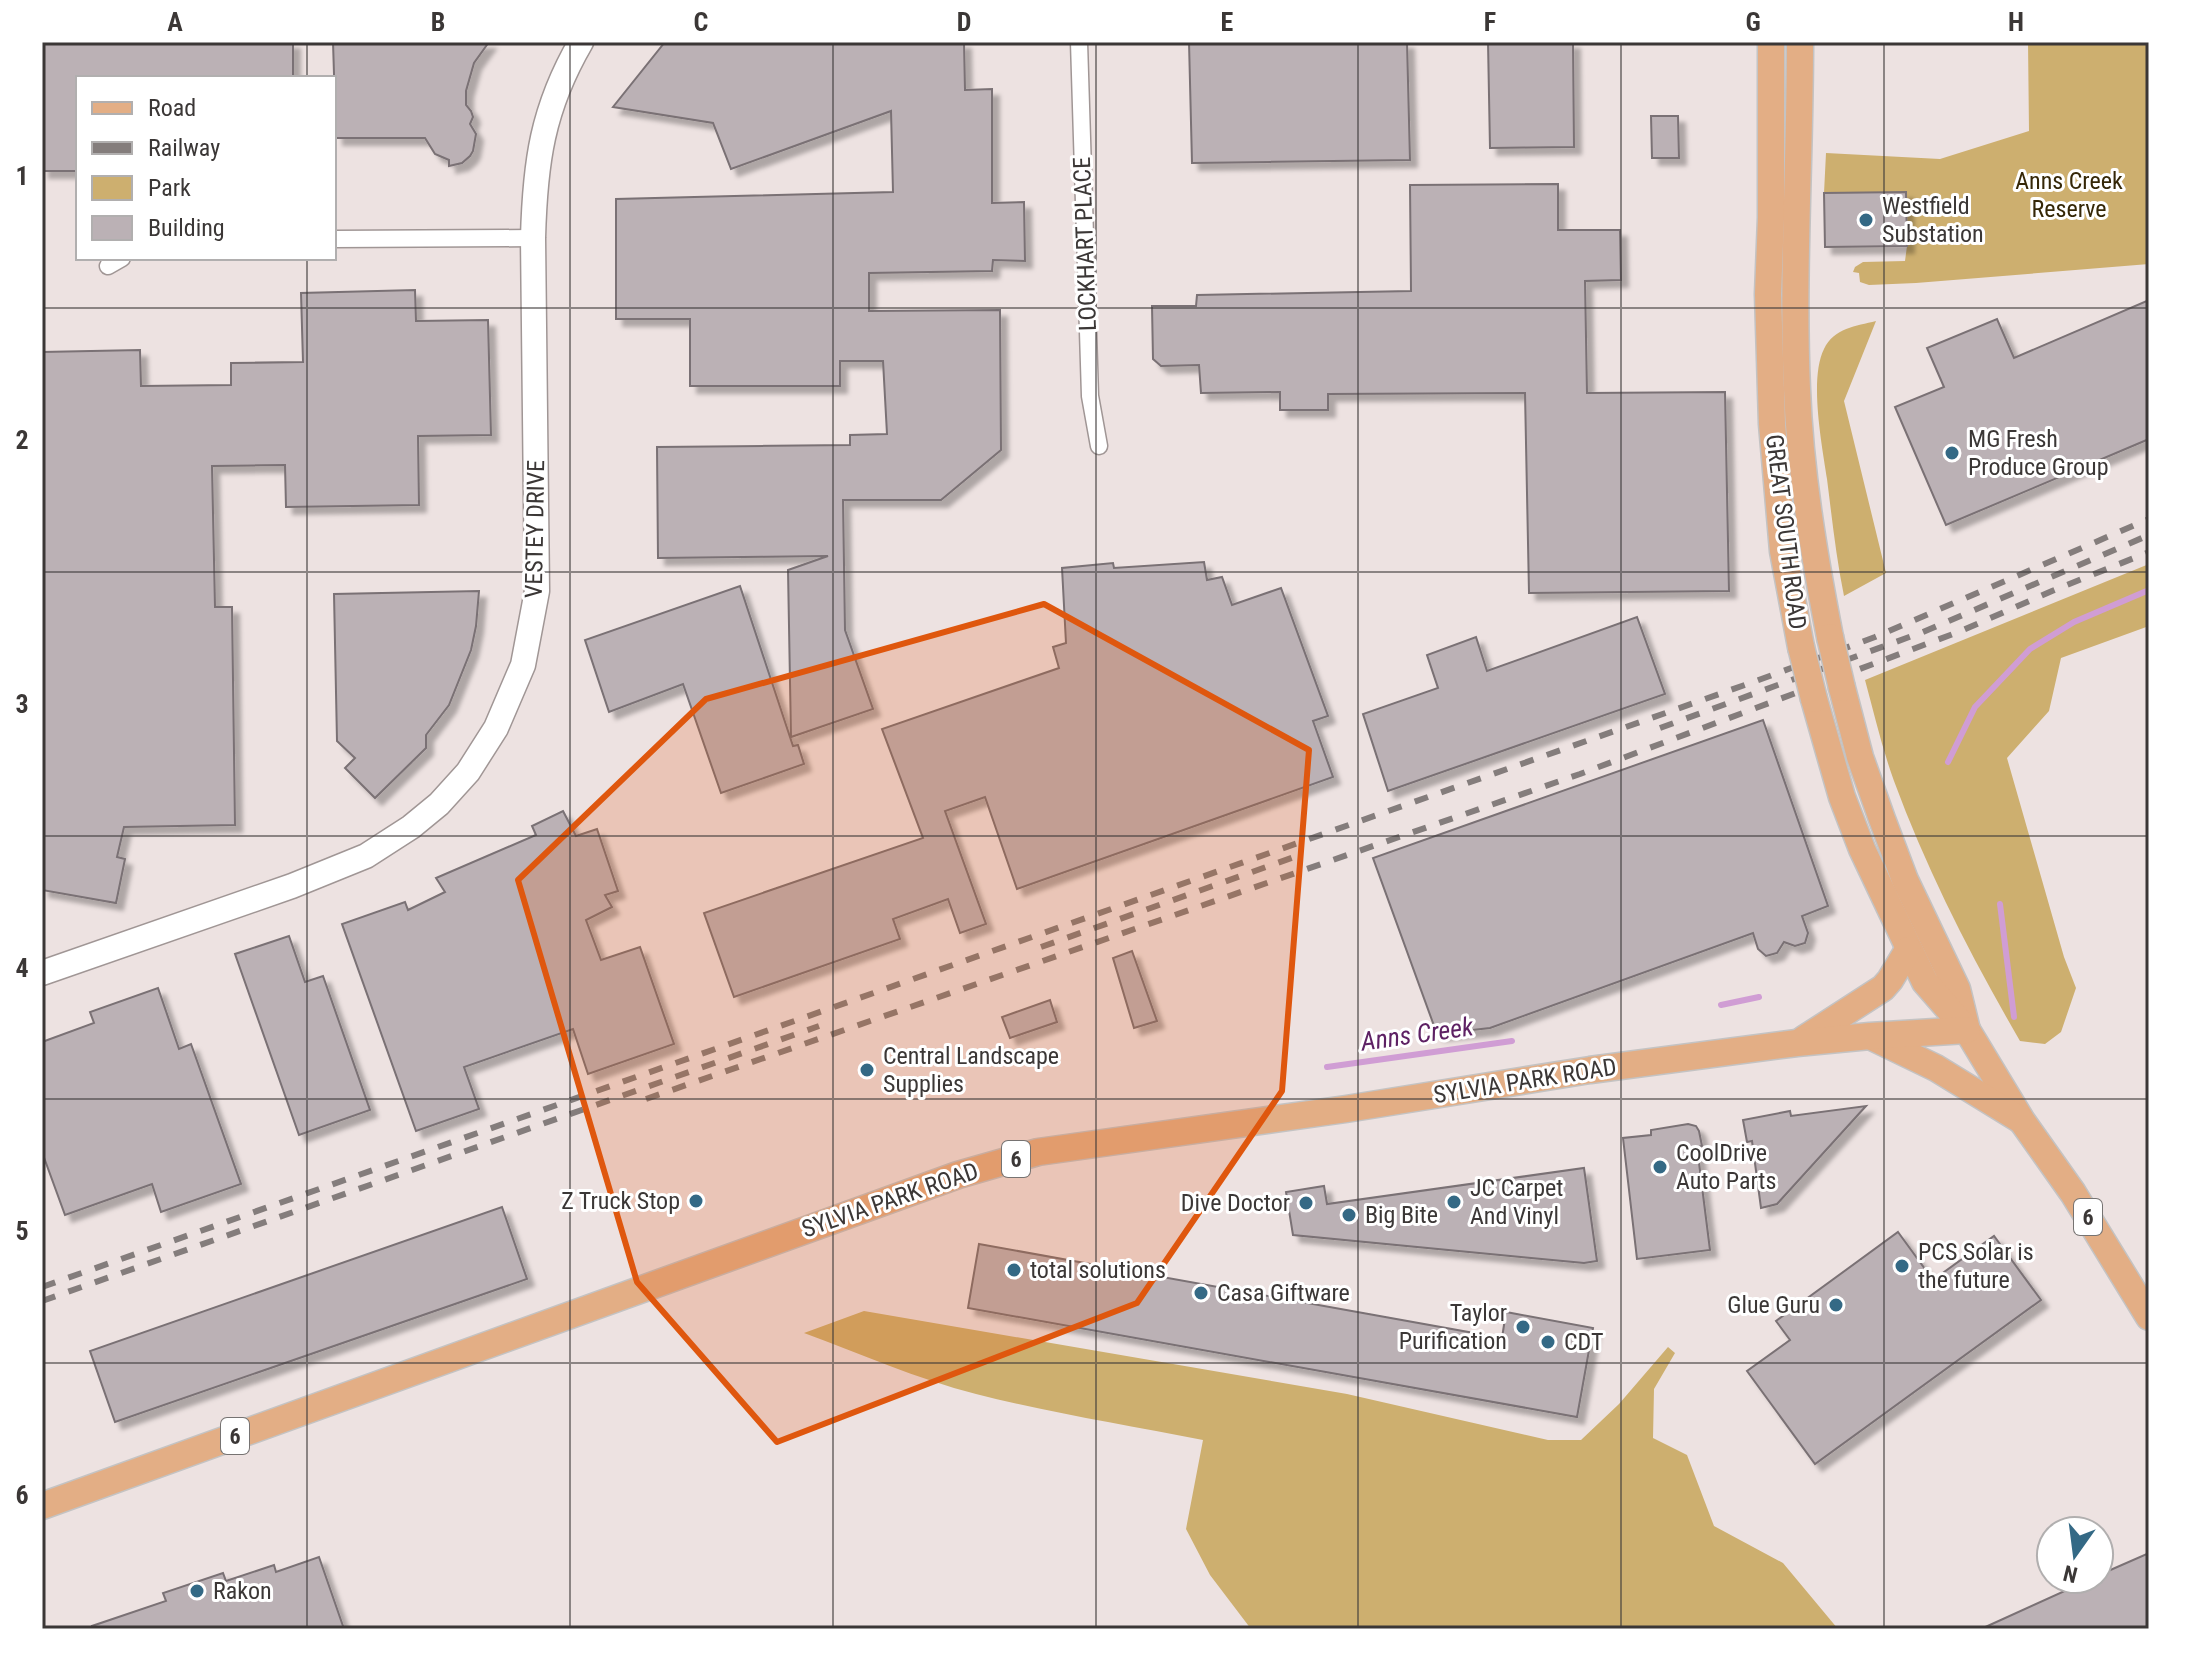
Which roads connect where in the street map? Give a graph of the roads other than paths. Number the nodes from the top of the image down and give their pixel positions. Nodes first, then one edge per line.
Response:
1 (581, 42) edge
2 (1079, 42) edge
3 (1771, 42) edge
4 (1800, 42) edge
5 (533, 238) junction
6 (336, 239) edge
7 (1099, 446) dead end
8 (1908, 950) junction
9 (42, 973) edge
10 (1967, 1030) junction
11 (1870, 1036) junction
12 (1797, 1043) junction
13 (2022, 1121) junction
14 (2149, 1317) edge
15 (42, 1506) edge

1 - 5 street, VESTEY DRIVE
2 - 7 street, LOCKHART PLACE
3 - 8 main road, GREAT SOUTH ROAD, bridge
4 - 10 main road, GREAT SOUTH ROAD, bridge
5 - 6 street
5 - 9 street, VESTEY DRIVE
8 - 10 main road, GREAT SOUTH ROAD
8 - 12 main road
10 - 11 main road, SYLVIA PARK ROAD / 6
10 - 13 main road, GREAT SOUTH ROAD / 6
11 - 12 main road, SYLVIA PARK ROAD / 6
11 - 13 main road
12 - 15 main road, SYLVIA PARK ROAD / 6
13 - 14 main road, GREAT SOUTH ROAD / 6

